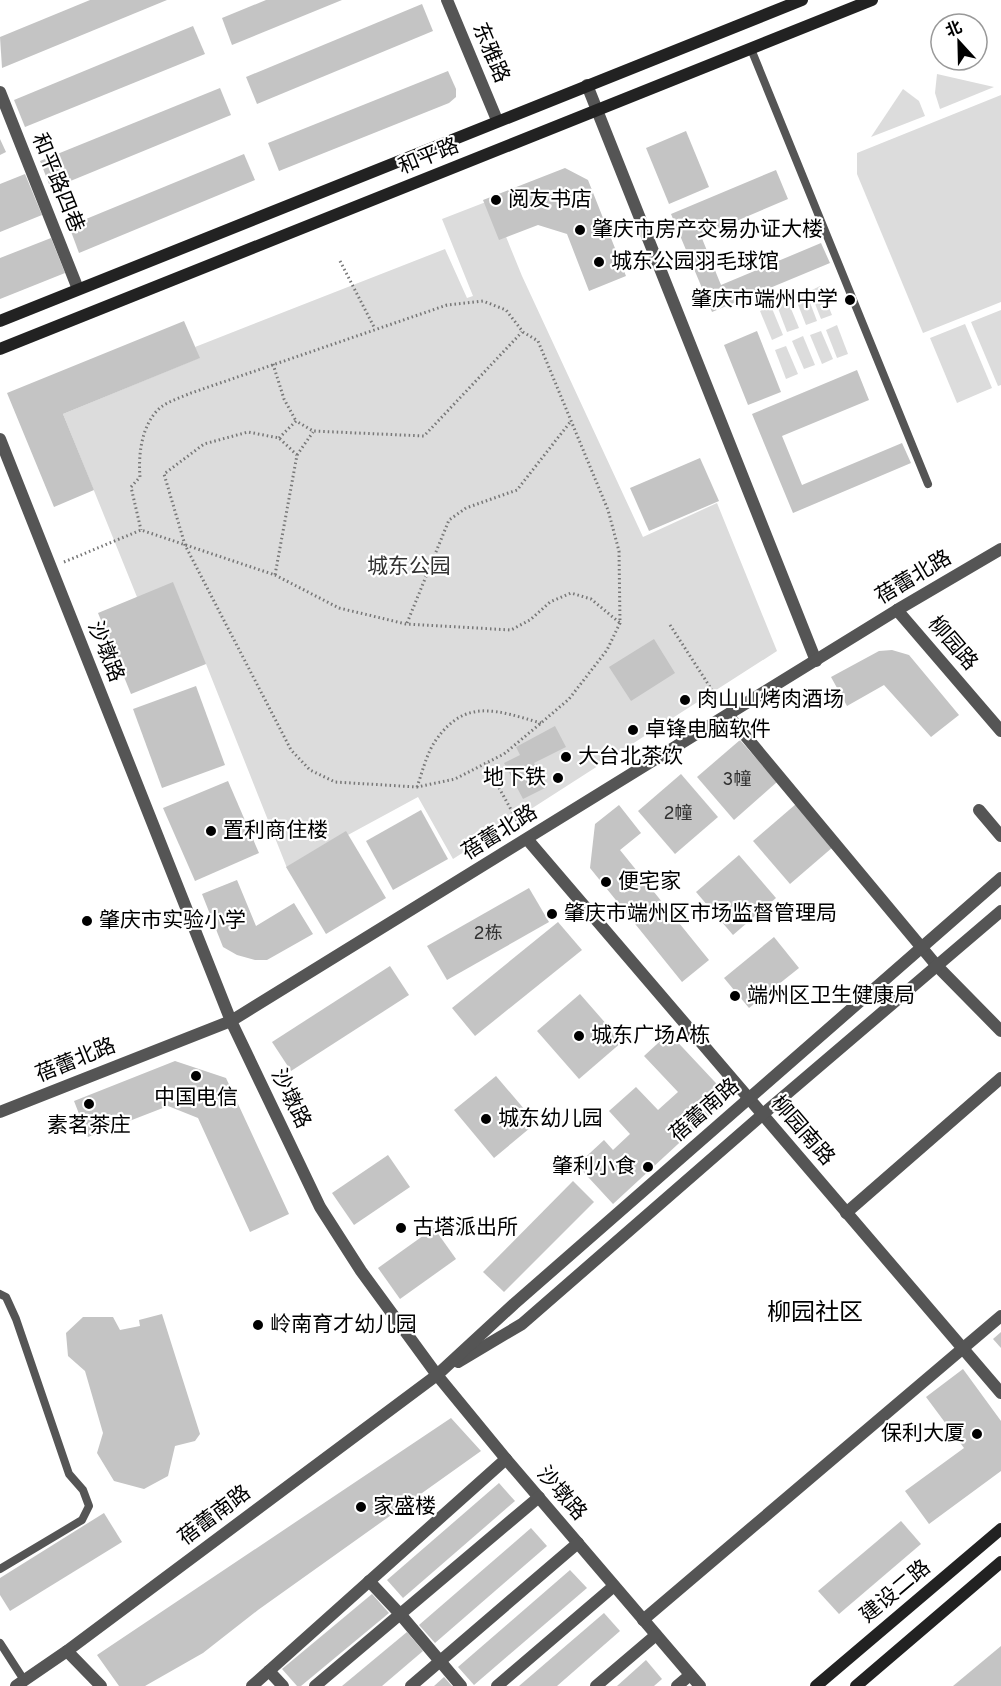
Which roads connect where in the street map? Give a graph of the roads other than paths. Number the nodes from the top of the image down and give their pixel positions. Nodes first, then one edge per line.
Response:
1 (447, 0) edge
2 (802, 0) edge
3 (872, 0) edge
4 (751, 49) junction
5 (587, 86) junction
6 (0, 92) edge
7 (597, 111) junction
8 (497, 120) junction
9 (78, 289) junction
10 (0, 321) edge
11 (0, 349) edge
12 (0, 439) edge
13 (928, 484) dead end
14 (1001, 549) edge
15 (897, 610) junction
16 (816, 661) junction
17 (728, 715) junction
18 (1001, 731) edge
19 (979, 810) dead end
20 (1001, 836) edge
21 (527, 838) junction
22 (1001, 878) edge
23 (1001, 911) edge
24 (921, 947) junction
25 (937, 966) junction
26 (231, 1021) junction
27 (1001, 1031) edge
28 (1001, 1078) edge
29 (748, 1099) junction
30 (0, 1112) edge
31 (762, 1115) junction
32 (846, 1213) junction
33 (0, 1294) edge
34 (1001, 1316) edge
35 (963, 1349) junction
36 (437, 1375) junction
37 (1001, 1393) edge
38 (506, 1459) junction
39 (538, 1497) junction
40 (1001, 1528) edge
41 (578, 1543) junction
42 (1001, 1562) edge
43 (0, 1569) edge
44 (369, 1581) junction
45 (614, 1586) junction
46 (400, 1614) junction
47 (644, 1620) junction
48 (656, 1635) junction
49 (0, 1643) edge
50 (67, 1651) junction
51 (440, 1661) junction
52 (269, 1671) junction
53 (690, 1675) junction
54 (20, 1683) edge
55 (101, 1686) edge
56 (252, 1686) edge
57 (283, 1686) edge
58 (315, 1686) edge
59 (411, 1686) edge
60 (461, 1686) edge
61 (497, 1686) edge
62 (596, 1686) edge
63 (677, 1686) edge
64 (700, 1686) edge
65 (816, 1686) edge
66 (856, 1686) edge

1 - 8 street, 东雅路
2 - 5 main road, 和平路
3 - 4 main road, 和平路
4 - 7 main road, 和平路
4 - 13 lane
5 - 7 street
5 - 8 main road, 和平路
6 - 9 street, 和平路四巷
7 - 11 main road, 和平路
7 - 16 street
8 - 9 main road, 和平路
9 - 10 main road, 和平路
12 - 26 street, 沙墩路
14 - 15 street, 蓓蕾北路
15 - 16 street, 蓓蕾北路
15 - 18 street, 柳园路
16 - 17 street, 蓓蕾北路
17 - 21 street, 蓓蕾北路
17 - 24 street
19 - 20 street
21 - 26 street, 蓓蕾北路
21 - 29 street, 柳园南路
22 - 24 street, 蓓蕾南路
23 - 25 street, 蓓蕾南路
24 - 25 street
24 - 29 street, 蓓蕾南路
25 - 27 street
25 - 31 street, 蓓蕾南路
26 - 30 street, 蓓蕾北路
26 - 36 street, 沙墩路
28 - 32 street
29 - 31 street, 柳园南路
29 - 36 street, 蓓蕾南路
31 - 32 street, 柳园南路
31 - 36 street, 蓓蕾南路
32 - 35 street, 柳园南路
33 - 43 lane
34 - 35 street
35 - 37 street, 柳园南路
35 - 47 street
36 - 38 street, 沙墩路
36 - 50 street, 蓓蕾南路
38 - 39 street, 沙墩路
38 - 44 street
39 - 41 street, 沙墩路
39 - 46 street
40 - 65 main road, 建设二路
41 - 45 street, 沙墩路
41 - 51 street
42 - 66 main road
44 - 46 street
44 - 52 street
45 - 47 street, 沙墩路
45 - 61 street
46 - 51 street
46 - 58 street
47 - 48 street, 沙墩路
48 - 53 street, 沙墩路
48 - 62 street
49 - 54 lane
50 - 54 street, 蓓蕾南路
50 - 55 street
51 - 59 street
51 - 60 street
52 - 56 street
52 - 57 street
53 - 63 street
53 - 64 street, 沙墩路

